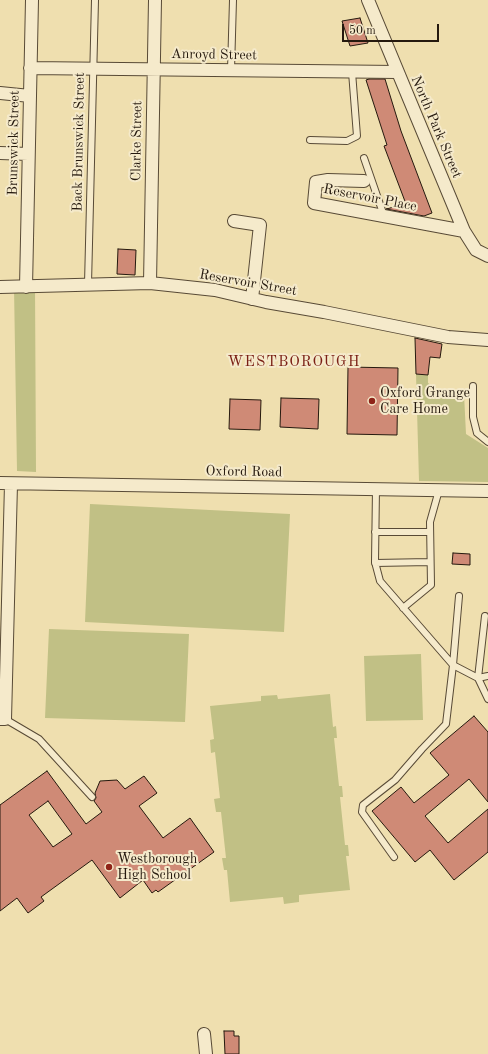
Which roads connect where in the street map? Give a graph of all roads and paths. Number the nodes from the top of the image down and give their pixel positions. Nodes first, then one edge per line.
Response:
1 (32, 0) edge
2 (95, 0) edge
3 (155, 0) edge
4 (233, 0) edge
5 (368, 0) edge
6 (30, 68) junction
7 (93, 68) junction
8 (154, 69) junction
9 (231, 70) junction
10 (352, 72) junction
11 (397, 72) junction
12 (0, 93) edge
13 (30, 96) junction
14 (310, 140) dead end
15 (0, 153) edge
16 (28, 154) junction
17 (364, 158) dead end
18 (364, 181) dead end
19 (384, 216) junction
20 (234, 221) dead end
21 (464, 231) junction
22 (488, 256) edge
23 (150, 283) junction
24 (88, 284) junction
25 (26, 286) junction
26 (0, 287) edge
27 (252, 299) junction
28 (488, 340) edge
29 (473, 386) dead end
30 (488, 442) edge
31 (5, 483) edge
32 (376, 488) junction
33 (439, 490) junction
34 (488, 491) edge
35 (375, 532) junction
36 (430, 532) junction
37 (430, 562) junction
38 (375, 563) junction
39 (459, 596) dead end
40 (403, 608) junction
41 (485, 616) dead end
42 (453, 665) junction
43 (488, 676) edge
44 (478, 678) junction
45 (488, 699) edge
46 (3, 719) edge
47 (92, 797) dead end
48 (394, 857) dead end
49 (204, 1034) dead end
50 (206, 1054) edge

1 - 6 street, Brunswick Street
2 - 7 lane, Back Brunswick Street
3 - 8 street, Clarke Street
4 - 9 lane
5 - 11 street, North Park Street
6 - 7 street, Anroyd Street
6 - 13 street, Brunswick Street
7 - 8 street, Anroyd Street
7 - 24 lane, Back Brunswick Street
8 - 9 street, Anroyd Street
8 - 23 street, Clarke Street
9 - 10 street, Anroyd Street
10 - 11 street, Anroyd Street
10 - 14 lane
11 - 21 street, North Park Street
12 - 13 street
13 - 16 street, Brunswick Street
15 - 16 street
16 - 25 street, Brunswick Street
17 - 19 lane
18 - 19 street, Reservoir Place
19 - 21 street, Reservoir Place
20 - 27 street
21 - 22 street, North Park Street
23 - 24 street, Reservoir Street
23 - 27 street, Reservoir Street
24 - 25 street, Reservoir Street
25 - 26 street, Reservoir Street
27 - 28 street, Reservoir Street
29 - 30 lane
31 - 32 street, Oxford Road
31 - 46 street
32 - 33 street, Oxford Road
32 - 35 lane
33 - 34 street, Oxford Road
33 - 36 lane
35 - 36 lane
35 - 38 lane
36 - 37 lane
37 - 38 lane
37 - 40 lane
38 - 40 lane
39 - 42 lane
40 - 42 lane
41 - 44 lane
42 - 44 lane
42 - 48 lane
43 - 44 lane
44 - 45 lane
46 - 47 lane
49 - 50 street

